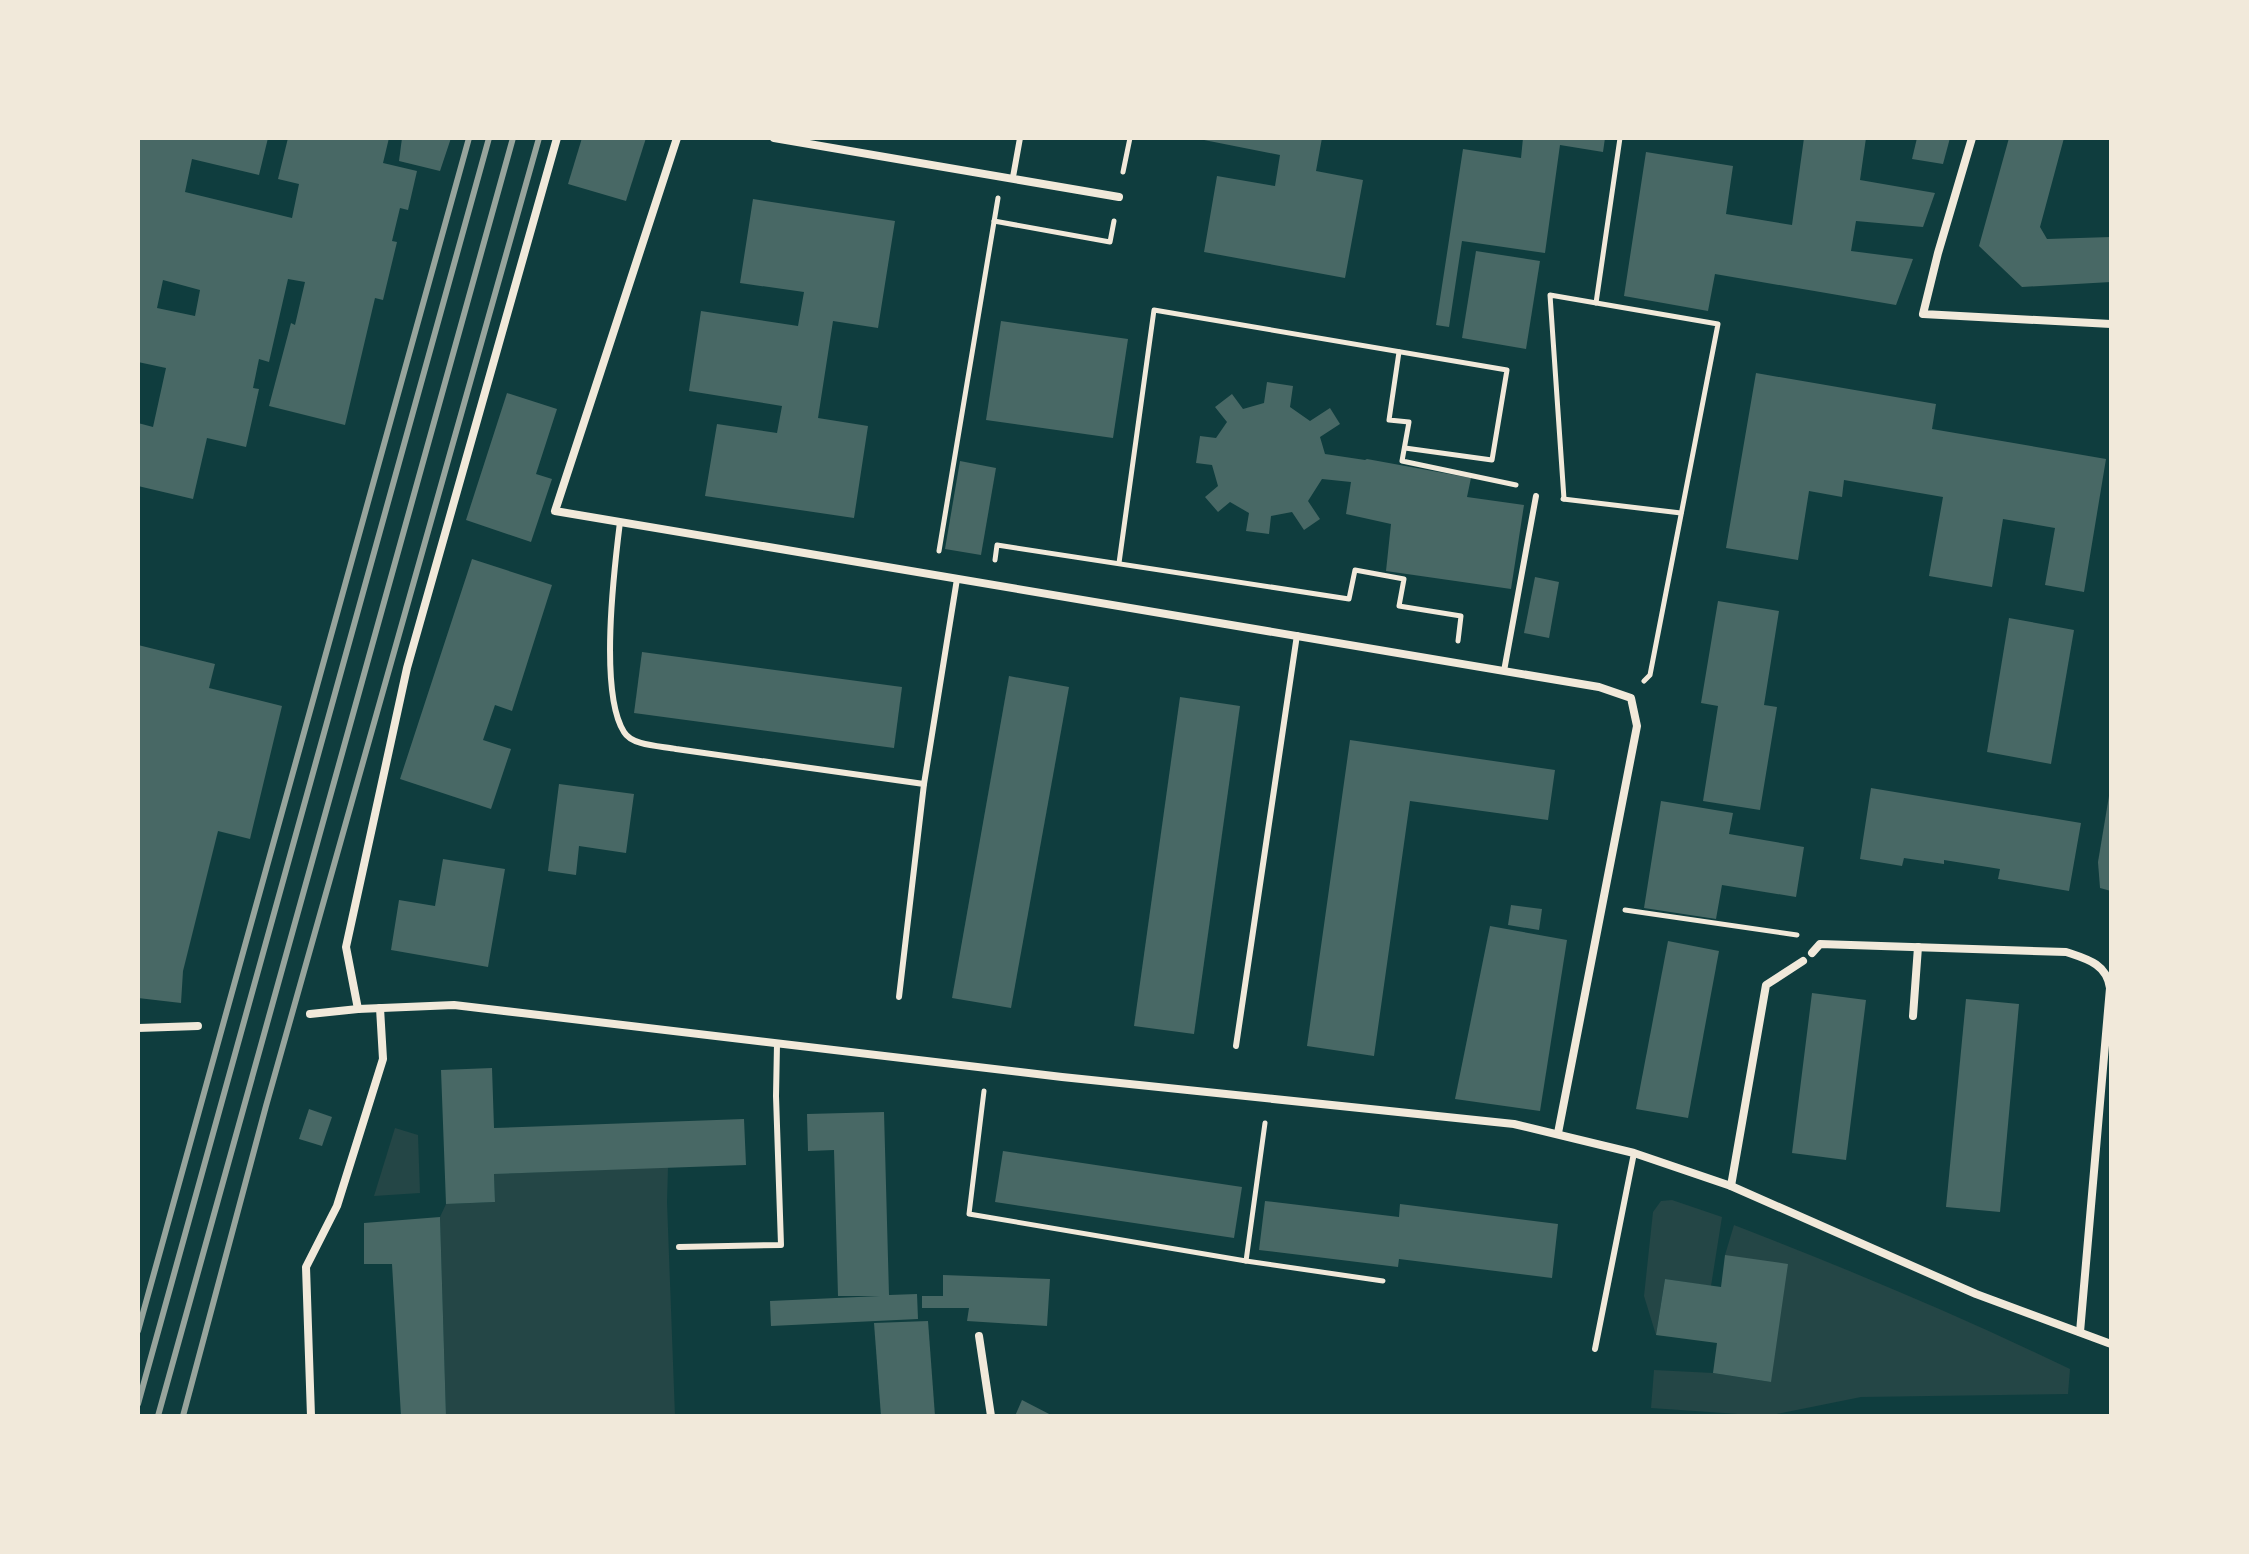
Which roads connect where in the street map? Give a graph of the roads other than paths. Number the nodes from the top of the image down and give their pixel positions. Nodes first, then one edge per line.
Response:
1 (557, 138) edge
2 (677, 138) edge
3 (774, 138) edge
4 (1020, 138) edge
5 (1972, 138) edge
6 (1013, 177) junction
7 (1119, 197) dead end
8 (2111, 324) edge
9 (1536, 496) road end
10 (620, 522) junction
11 (957, 579) junction
12 (1297, 635) junction
13 (1504, 671) junction
14 (924, 784) junction
15 (1918, 947) junction
16 (1812, 953) dead end
17 (1803, 961) dead end
18 (899, 997) dead end
19 (380, 1008) junction
20 (358, 1009) junction
21 (310, 1014) dead end
22 (1913, 1016) dead end
23 (198, 1026) dead end
24 (138, 1028) edge
25 (777, 1044) junction
26 (1236, 1046) dead end
27 (1558, 1133) junction
28 (1634, 1153) junction
29 (1731, 1186) junction
30 (679, 1247) dead end
31 (2080, 1332) junction
32 (979, 1336) dead end
33 (2111, 1344) edge
34 (1595, 1349) dead end
35 (311, 1416) edge
36 (991, 1416) edge

1 - 20 street
2 - 10 street
3 - 6 street
4 - 6 lane
5 - 8 street
6 - 7 street
9 - 13 lane
10 - 11 street
10 - 14 lane
11 - 12 street
11 - 14 lane
12 - 13 street
12 - 26 lane
13 - 27 street
14 - 18 lane
15 - 16 street
15 - 22 street
15 - 31 street
17 - 29 street
19 - 20 street
19 - 25 street
19 - 35 street
20 - 21 street
23 - 24 street
25 - 27 street
25 - 30 lane
27 - 28 street
28 - 29 street
28 - 34 lane
29 - 31 street
31 - 33 street
32 - 36 street

